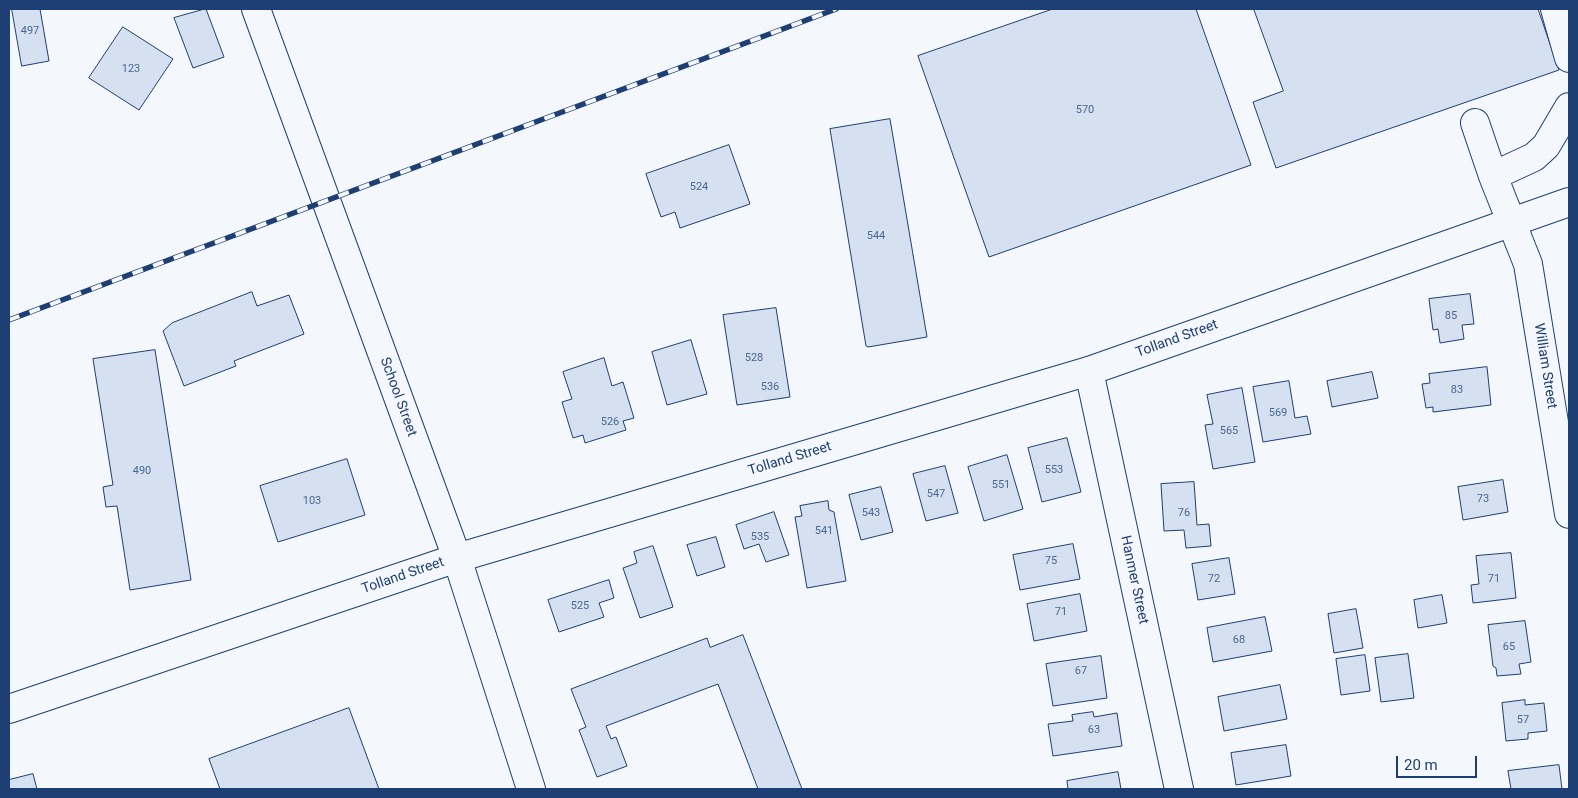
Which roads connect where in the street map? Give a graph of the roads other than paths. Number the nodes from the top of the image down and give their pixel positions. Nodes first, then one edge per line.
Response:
1 (256, 9) edge
2 (1555, 9) edge
3 (1569, 58) edge
4 (1569, 107) edge
5 (1475, 123) dead end
6 (1493, 176) junction
7 (1569, 202) edge
8 (1511, 221) junction
9 (1089, 371) junction
10 (1569, 514) edge
11 (457, 558) junction
12 (9, 709) edge
13 (531, 789) edge
14 (1179, 789) edge

1 - 11 main road, School Street
2 - 3 main road
4 - 6 main road
5 - 6 main road, William Street
6 - 8 main road, William Street
7 - 8 main road, Tolland Street
8 - 9 main road, Tolland Street
8 - 10 main road, William Street
9 - 11 main road, Tolland Street
9 - 14 main road, Hanmer Street
11 - 12 main road, Tolland Street
11 - 13 main road, School Street

